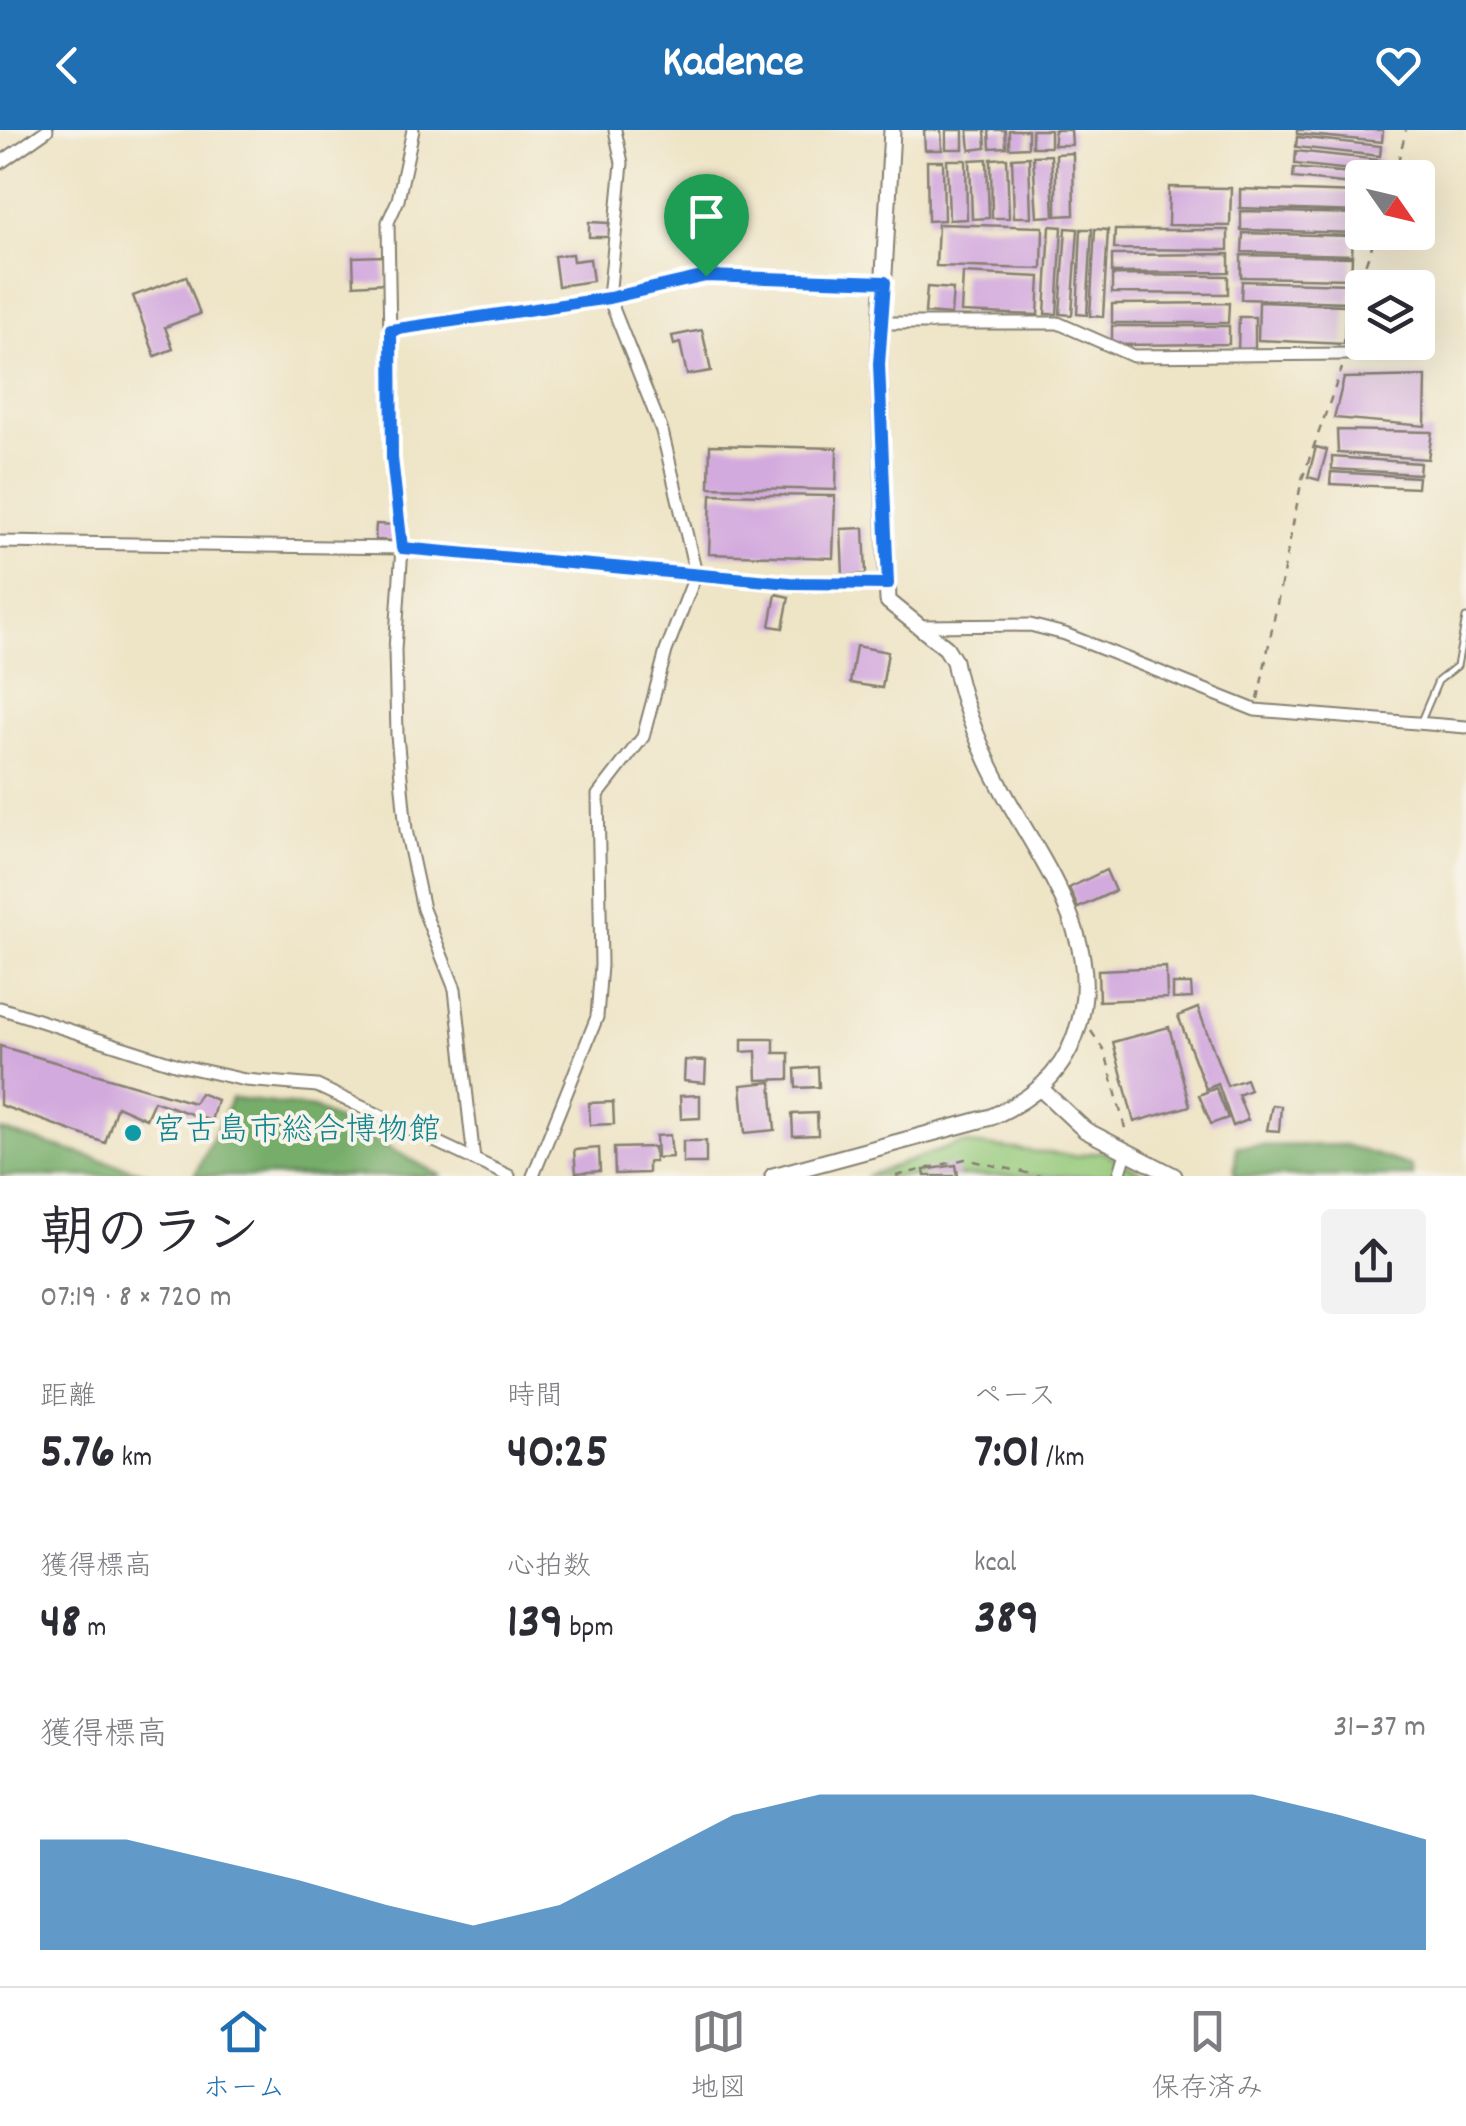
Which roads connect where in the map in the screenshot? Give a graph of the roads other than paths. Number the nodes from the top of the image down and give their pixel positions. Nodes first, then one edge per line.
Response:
1 (47, 130) edge
2 (413, 130) edge
3 (615, 130) edge
4 (892, 130) edge
5 (0, 162) edge
6 (885, 282) junction
7 (609, 298) junction
8 (883, 323) junction
9 (391, 330) junction
10 (1345, 354) edge
11 (0, 542) edge
12 (402, 548) junction
13 (696, 574) junction
14 (888, 584) junction
15 (1466, 618) edge
16 (922, 626) junction
17 (1420, 724) junction
18 (1466, 727) edge
19 (0, 1008) edge
20 (1041, 1089) junction
21 (1126, 1153) junction
22 (474, 1160) junction
23 (509, 1176) edge
24 (533, 1176) edge
25 (773, 1176) edge
26 (1119, 1176) edge
27 (1174, 1176) edge

1 - 5 street
2 - 9 street
3 - 7 street
4 - 6 street
6 - 7 street
6 - 8 street
7 - 9 street
7 - 13 street
8 - 10 street
8 - 14 street
9 - 12 street
11 - 12 street
12 - 13 street
12 - 22 street
13 - 14 street
13 - 24 street
14 - 16 street
15 - 17 lane
16 - 17 street
16 - 20 street
17 - 18 street
19 - 22 street
20 - 21 street
20 - 25 street
21 - 26 street
21 - 27 street
22 - 23 street

